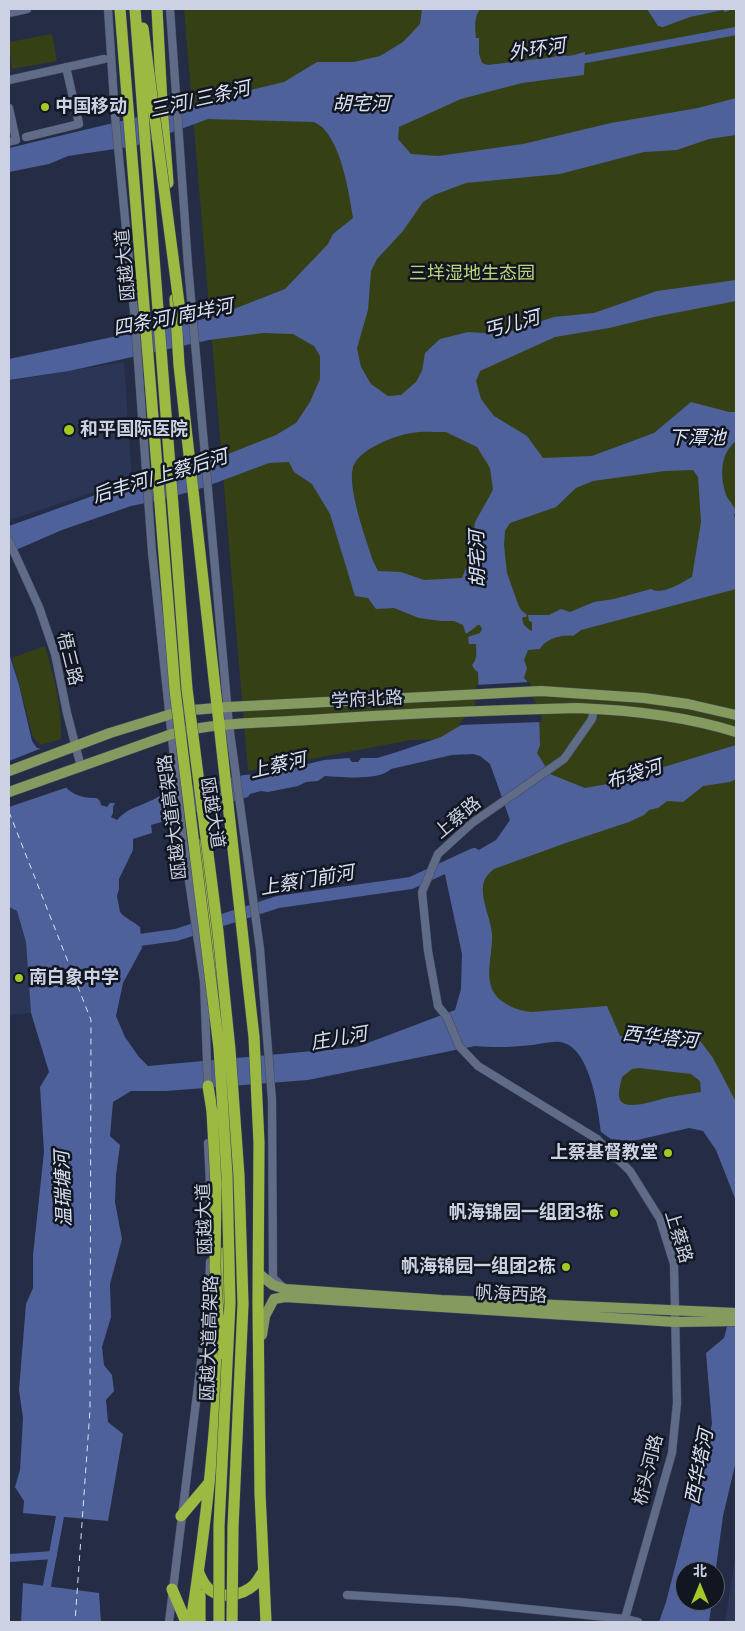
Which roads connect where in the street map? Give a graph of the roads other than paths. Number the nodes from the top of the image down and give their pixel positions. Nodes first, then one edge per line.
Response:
1 (27, 9) edge
2 (108, 9) edge
3 (121, 9) edge
4 (134, 9) edge
5 (140, 9) edge
6 (157, 9) edge
7 (170, 9) edge
8 (9, 13) edge
9 (104, 59) dead end
10 (66, 67) junction
11 (9, 80) edge
12 (9, 108) edge
13 (26, 137) dead end
14 (9, 142) edge
15 (183, 365) junction
16 (197, 454) junction
17 (201, 497) junction
18 (9, 541) edge
19 (223, 707) junction
20 (594, 708) junction
21 (176, 712) junction
22 (734, 715) edge
23 (224, 726) junction
24 (732, 731) edge
25 (178, 733) junction
26 (75, 746) junction
27 (80, 767) junction
28 (9, 771) edge
29 (9, 792) edge
30 (208, 1086) junction
31 (208, 1143) junction
32 (221, 1176) junction
33 (258, 1273) junction
34 (285, 1293) junction
35 (676, 1310) junction
36 (736, 1314) edge
37 (724, 1317) junction
38 (736, 1321) edge
39 (676, 1322) junction
40 (258, 1383) junction
41 (227, 1387) junction
42 (208, 1484) junction
43 (181, 1516) junction
44 (263, 1572) junction
45 (199, 1574) junction
46 (172, 1589) junction
47 (347, 1595) dead end
48 (625, 1621) edge
49 (169, 1622) edge
50 (186, 1622) edge
51 (191, 1622) edge
52 (200, 1622) edge
53 (219, 1622) edge
54 (232, 1622) edge
55 (266, 1622) edge
56 (638, 1622) edge

1 - 8 street
2 - 21 street
3 - 21 highway, 瓯越大道, bridge
3 - 41 highway, 瓯越大道高架路, bridge
4 - 54 highway, 瓯越大道高架路, bridge
5 - 15 highway, bridge
6 - 15 highway, 瓯越大道
7 - 16 street
9 - 10 street
10 - 11 street
10 - 13 street
12 - 14 street
15 - 16 highway, 瓯越大道
16 - 17 highway, 瓯越大道
17 - 19 street
17 - 19 highway, 瓯越大道
18 - 26 street, 梧三路
19 - 21 main road, 学府北路
19 - 22 main road, 学府北路
19 - 23 highway, 瓯越大道
20 - 23 main road, 学府北路
20 - 24 main road, 学府北路
20 - 35 street, 上蔡路
21 - 25 highway, 瓯越大道
21 - 26 main road, 学府北路
23 - 25 main road, 学府北路
23 - 33 highway, 瓯越大道
23 - 34 street
25 - 27 main road, 学府北路
25 - 30 street
25 - 32 highway, 瓯越大道, bridge
26 - 27 street, 梧三路
26 - 28 main road, 学府北路
27 - 29 main road, 学府北路
30 - 31 street
30 - 41 highway, bridge
31 - 32 street
31 - 43 street
32 - 42 highway, 瓯越大道
33 - 34 main road
33 - 40 highway, 瓯越大道
34 - 35 main road, 帆海西路
34 - 39 main road, 帆海西路
34 - 40 main road
35 - 37 main road, 帆海西路
35 - 39 street, 上蔡路
36 - 37 main road, 帆海西路
37 - 38 main road, 帆海西路
37 - 39 main road, 帆海西路
39 - 48 street, 桥头河路
40 - 44 highway, 瓯越大道
41 - 53 highway, 瓯越大道高架路, bridge
42 - 43 highway
42 - 45 highway, 瓯越大道
43 - 46 street
44 - 45 highway
44 - 55 highway, 瓯越大道
45 - 51 highway, 瓯越大道
45 - 52 highway
46 - 49 street
46 - 50 highway
47 - 48 street
48 - 56 street

